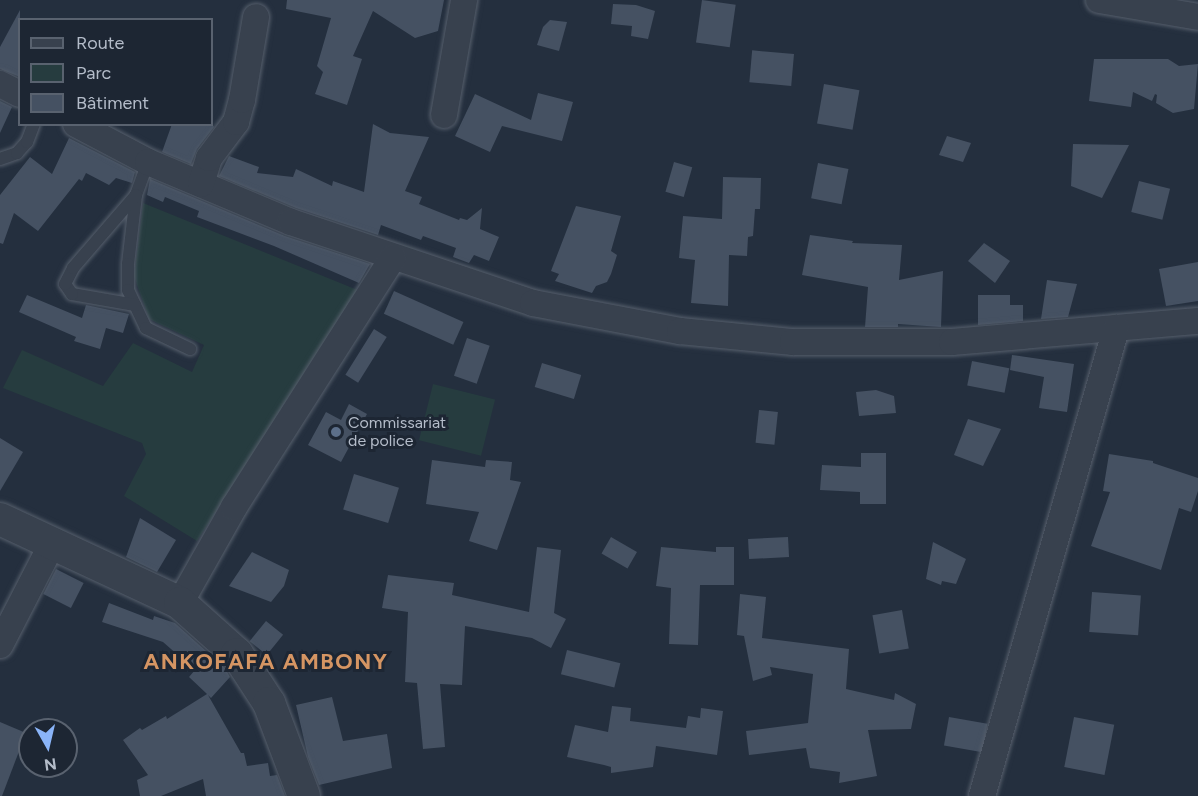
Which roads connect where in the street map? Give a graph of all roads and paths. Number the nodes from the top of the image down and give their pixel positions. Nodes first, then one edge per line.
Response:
1 (464, 0) edge
2 (1099, 0) edge
3 (1198, 17) edge
4 (256, 18) dead end
5 (0, 84) edge
6 (18, 93) edge
7 (444, 115) dead end
8 (33, 126) edge
9 (80, 126) edge
10 (0, 159) edge
11 (148, 162) junction
12 (201, 184) junction
13 (136, 195) junction
14 (393, 257) junction
15 (135, 305) junction
16 (1198, 321) edge
17 (1116, 328) junction
18 (190, 349) dead end
19 (0, 519) edge
20 (52, 544) junction
21 (180, 603) junction
22 (0, 645) edge
23 (304, 796) edge
24 (982, 796) edge

1 - 7 street
2 - 3 street
4 - 12 street
5 - 6 street
8 - 10 lane
9 - 11 street
11 - 12 street
11 - 13 lane
12 - 14 street
13 - 15 lane
13 - 15 lane
14 - 17 street
14 - 21 street
15 - 18 lane
16 - 17 street
17 - 24 street
19 - 20 street
20 - 21 street
20 - 22 street
21 - 23 street

